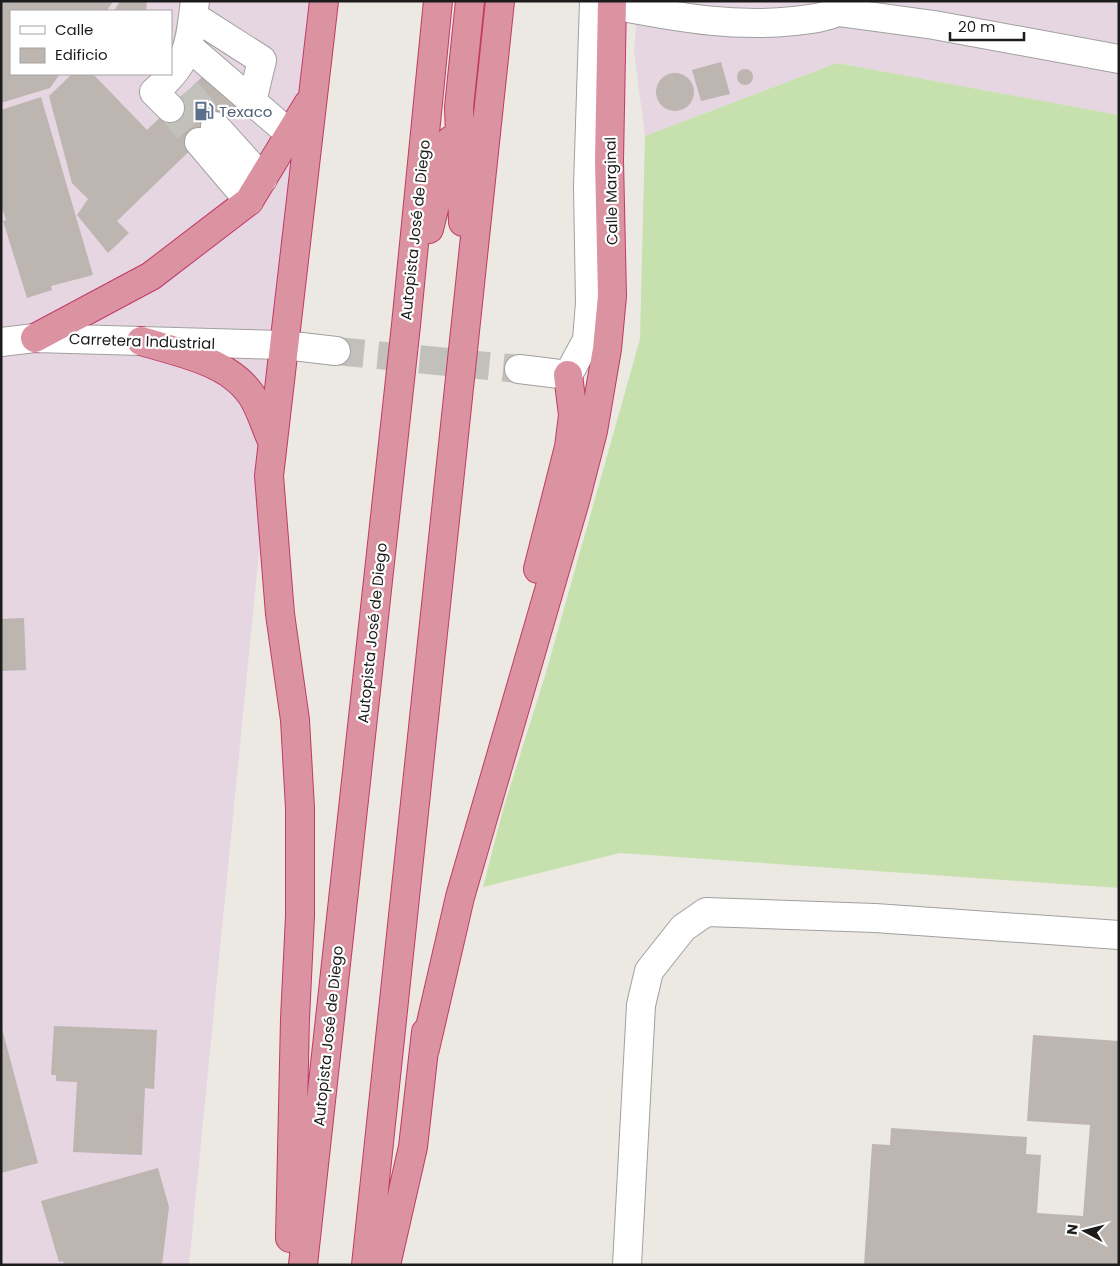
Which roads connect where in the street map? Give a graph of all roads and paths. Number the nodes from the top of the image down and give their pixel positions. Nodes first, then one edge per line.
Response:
1 (324, 1) edge
2 (438, 1) edge
3 (470, 1) edge
4 (500, 1) edge
5 (606, 2) edge
6 (839, 6) edge
7 (194, 9) edge
8 (189, 47) junction
9 (1119, 59) edge
10 (177, 92) dead end
11 (313, 96) junction
12 (252, 102) junction
13 (459, 107) junction
14 (207, 134) tunnel mouth
15 (290, 134) junction
16 (256, 190) junction
17 (406, 325) junction
18 (466, 325) junction
19 (35, 338) junction
20 (141, 341) junction
21 (1, 342) edge
22 (284, 345) junction
23 (336, 351) tunnel mouth
24 (519, 369) tunnel mouth
25 (568, 375) junction
26 (273, 444) junction
27 (1119, 936) edge
28 (425, 1049) junction
29 (290, 1265) edge
30 (304, 1265) edge
31 (366, 1265) edge
32 (386, 1265) edge
33 (627, 1265) edge

1 - 11 highway
2 - 17 highway, Autopista José de Diego
3 - 13 highway
4 - 18 highway
5 - 6 street
5 - 25 street, Calle Marginal
5 - 28 highway, Calle Marginal
6 - 9 street
7 - 8 street
7 - 12 street
8 - 10 street
8 - 12 street
11 - 15 highway
11 - 22 highway
12 - 15 street
13 - 17 highway
13 - 18 highway
14 - 16 street
15 - 16 highway
16 - 19 highway
17 - 30 highway, Autopista José de Diego
18 - 31 highway
19 - 20 street, Carretera Industrial
19 - 21 street, Carretera Industrial
20 - 22 street, Carretera Industrial
20 - 26 highway
22 - 23 street, Carretera Industrial
22 - 26 highway
24 - 25 street
25 - 28 highway
26 - 29 highway
27 - 33 street
28 - 32 highway

